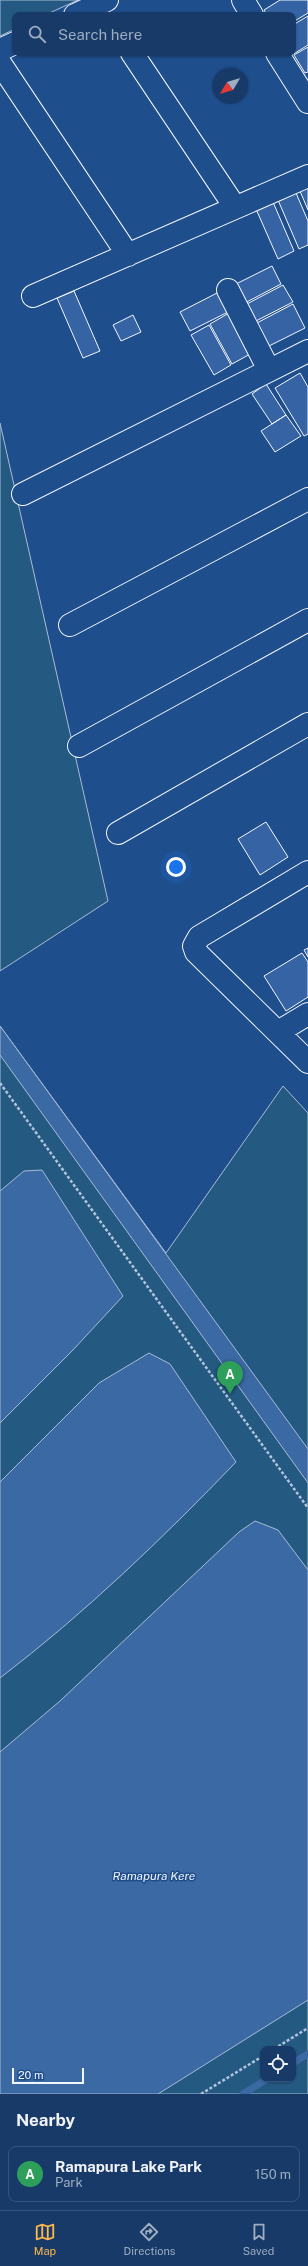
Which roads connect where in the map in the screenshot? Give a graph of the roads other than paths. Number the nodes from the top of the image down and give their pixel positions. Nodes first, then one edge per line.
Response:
1 (243, 0) edge
2 (104, 6) edge
3 (85, 12) edge
4 (250, 12) edge
5 (12, 44) edge
6 (0, 50) edge
7 (134, 56) edge
8 (279, 56) edge
9 (0, 62) edge
10 (308, 102) edge
11 (308, 176) edge
12 (235, 208) junction
13 (128, 255) junction
14 (228, 290) dead end
15 (33, 296) dead end
16 (308, 351) edge
17 (269, 370) junction
18 (23, 494) dead end
19 (308, 499) edge
20 (308, 620) edge
21 (70, 625) dead end
22 (308, 724) edge
23 (79, 746) dead end
24 (118, 833) dead end
25 (308, 872) edge
26 (308, 1014) edge
27 (278, 1032) junction
28 (308, 1062) edge

1 - 4 street
2 - 3 street
5 - 6 street
7 - 12 street
8 - 10 street
9 - 13 street
11 - 12 street
12 - 13 street
13 - 15 street
14 - 17 street
16 - 17 street
17 - 18 street
19 - 21 street
20 - 23 street
22 - 24 street
25 - 27 street
26 - 27 street
27 - 28 street

